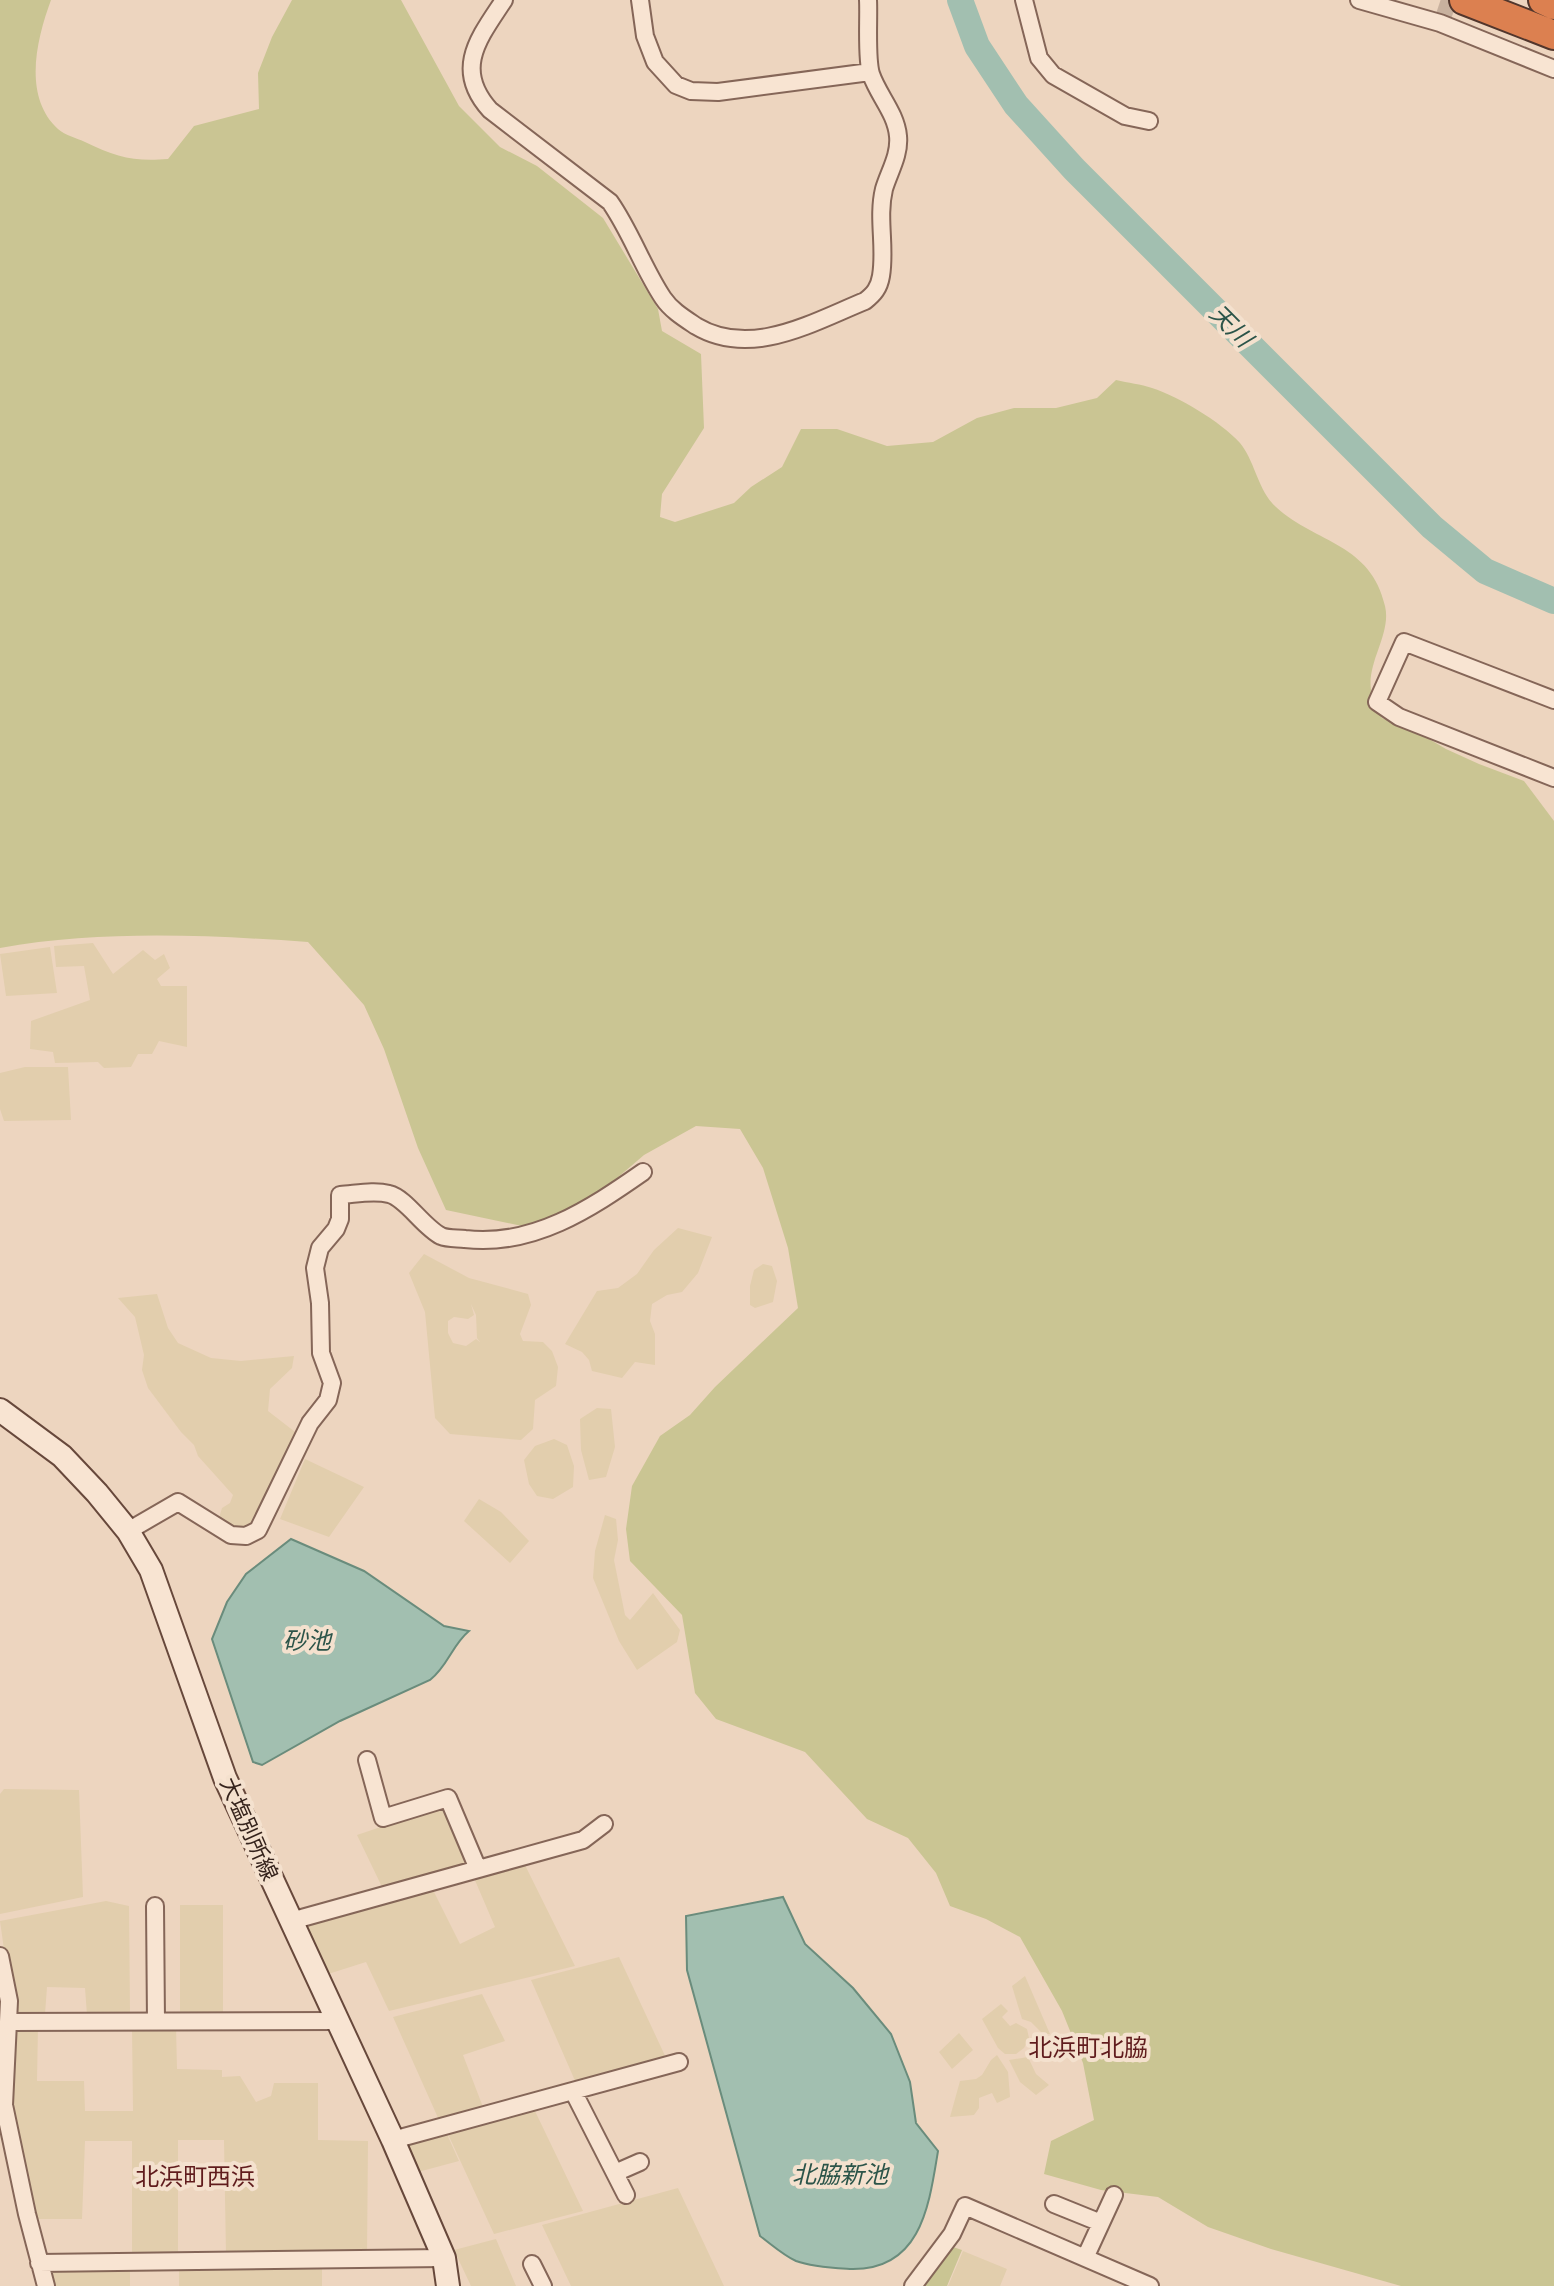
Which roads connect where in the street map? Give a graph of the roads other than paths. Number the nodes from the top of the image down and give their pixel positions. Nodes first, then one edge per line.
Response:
1 (504, 0) edge
2 (640, 0) edge
3 (868, 0) edge
4 (1024, 0) edge
5 (1359, 0) edge
6 (1543, 0) edge
7 (1554, 5) edge
8 (1449, 13) edge
9 (1554, 35) edge
10 (1554, 69) edge
11 (870, 72) junction
12 (1149, 121) dead end
13 (1554, 700) edge
14 (1554, 778) edge
15 (643, 1172) dead end
16 (0, 1410) edge
17 (128, 1531) junction
18 (367, 1760) dead end
19 (604, 1824) dead end
20 (478, 1869) junction
21 (155, 1906) dead end
22 (291, 1921) junction
23 (0, 1956) edge
24 (336, 2021) junction
25 (8, 2022) junction
26 (156, 2022) junction
27 (679, 2062) dead end
28 (573, 2091) junction
29 (393, 2140) junction
30 (640, 2162) dead end
31 (610, 2173) junction
32 (626, 2195) dead end
33 (1114, 2195) dead end
34 (1054, 2204) dead end
35 (1101, 2223) junction
36 (444, 2258) junction
37 (1085, 2258) junction
38 (39, 2263) junction
39 (532, 2264) dead end
40 (46, 2286) edge
41 (448, 2286) edge
42 (543, 2286) edge
43 (913, 2286) edge
44 (1150, 2286) edge

1 - 11 street
2 - 11 street
3 - 11 street
4 - 12 street
5 - 8 street
6 - 7 highway
8 - 9 highway
8 - 10 street
13 - 14 street
15 - 17 street
16 - 17 main road, 大塩別所線
17 - 22 main road, 大塩別所線
18 - 20 street
19 - 20 street
20 - 22 street
21 - 26 street
22 - 24 main road, 大塩別所線
23 - 25 street
24 - 26 street
24 - 29 main road, 大塩別所線
25 - 26 street
25 - 38 street
27 - 28 street
28 - 29 street
28 - 31 street
29 - 36 main road, 大塩別所線
30 - 31 street
31 - 32 street
33 - 35 street
34 - 35 street
35 - 37 street
36 - 38 street
36 - 41 main road, 大塩別所線
37 - 43 street
37 - 44 street
38 - 40 street
39 - 42 street

